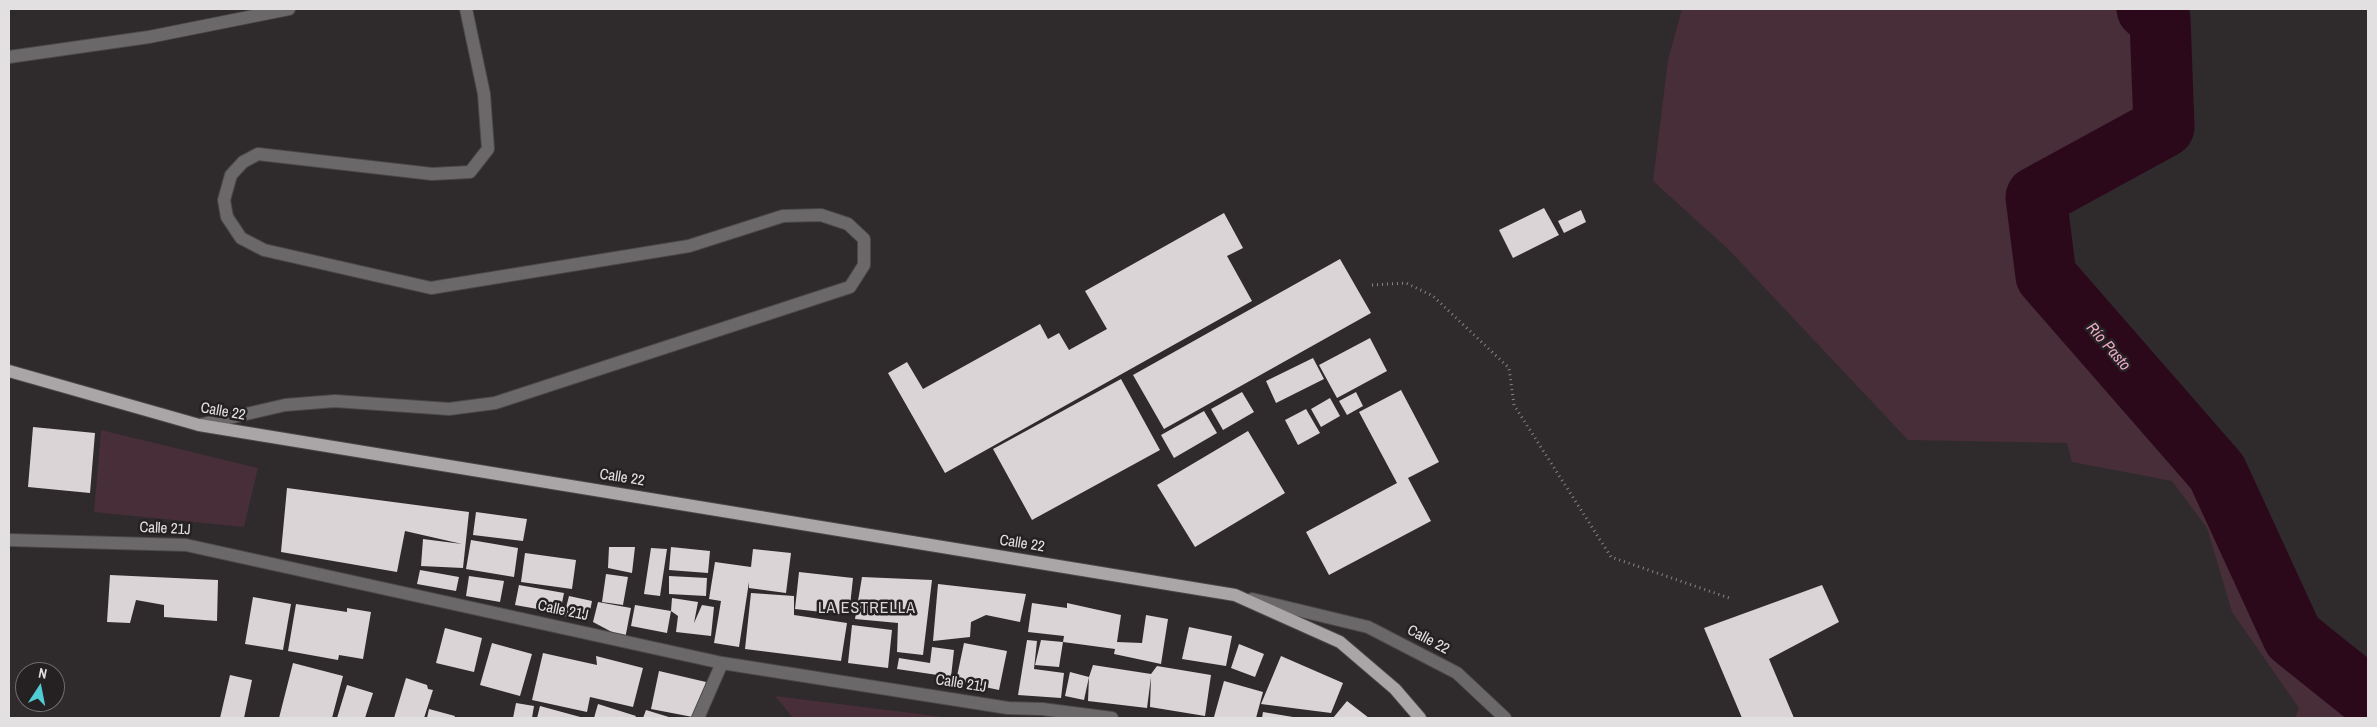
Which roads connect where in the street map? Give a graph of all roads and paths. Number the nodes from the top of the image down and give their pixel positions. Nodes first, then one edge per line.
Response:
1 (290, 9) edge
2 (466, 9) edge
3 (9, 57) edge
4 (1372, 285) dead end
5 (9, 371) edge
6 (199, 425) junction
7 (9, 540) edge
8 (1235, 595) junction
9 (1732, 599) dead end
10 (722, 663) junction
11 (1040, 714) edge
12 (698, 718) edge
13 (1112, 718) edge
14 (1420, 718) edge
15 (1505, 718) edge

1 - 3 street
2 - 6 street
4 - 9 path
5 - 6 main road, Calle 22
6 - 8 main road, Calle 22
7 - 10 street, Calle 21J
8 - 14 main road, Calle 22
8 - 15 street, Calle 22
10 - 11 street, Calle 21J
10 - 12 street
11 - 13 street, Calle 21J

